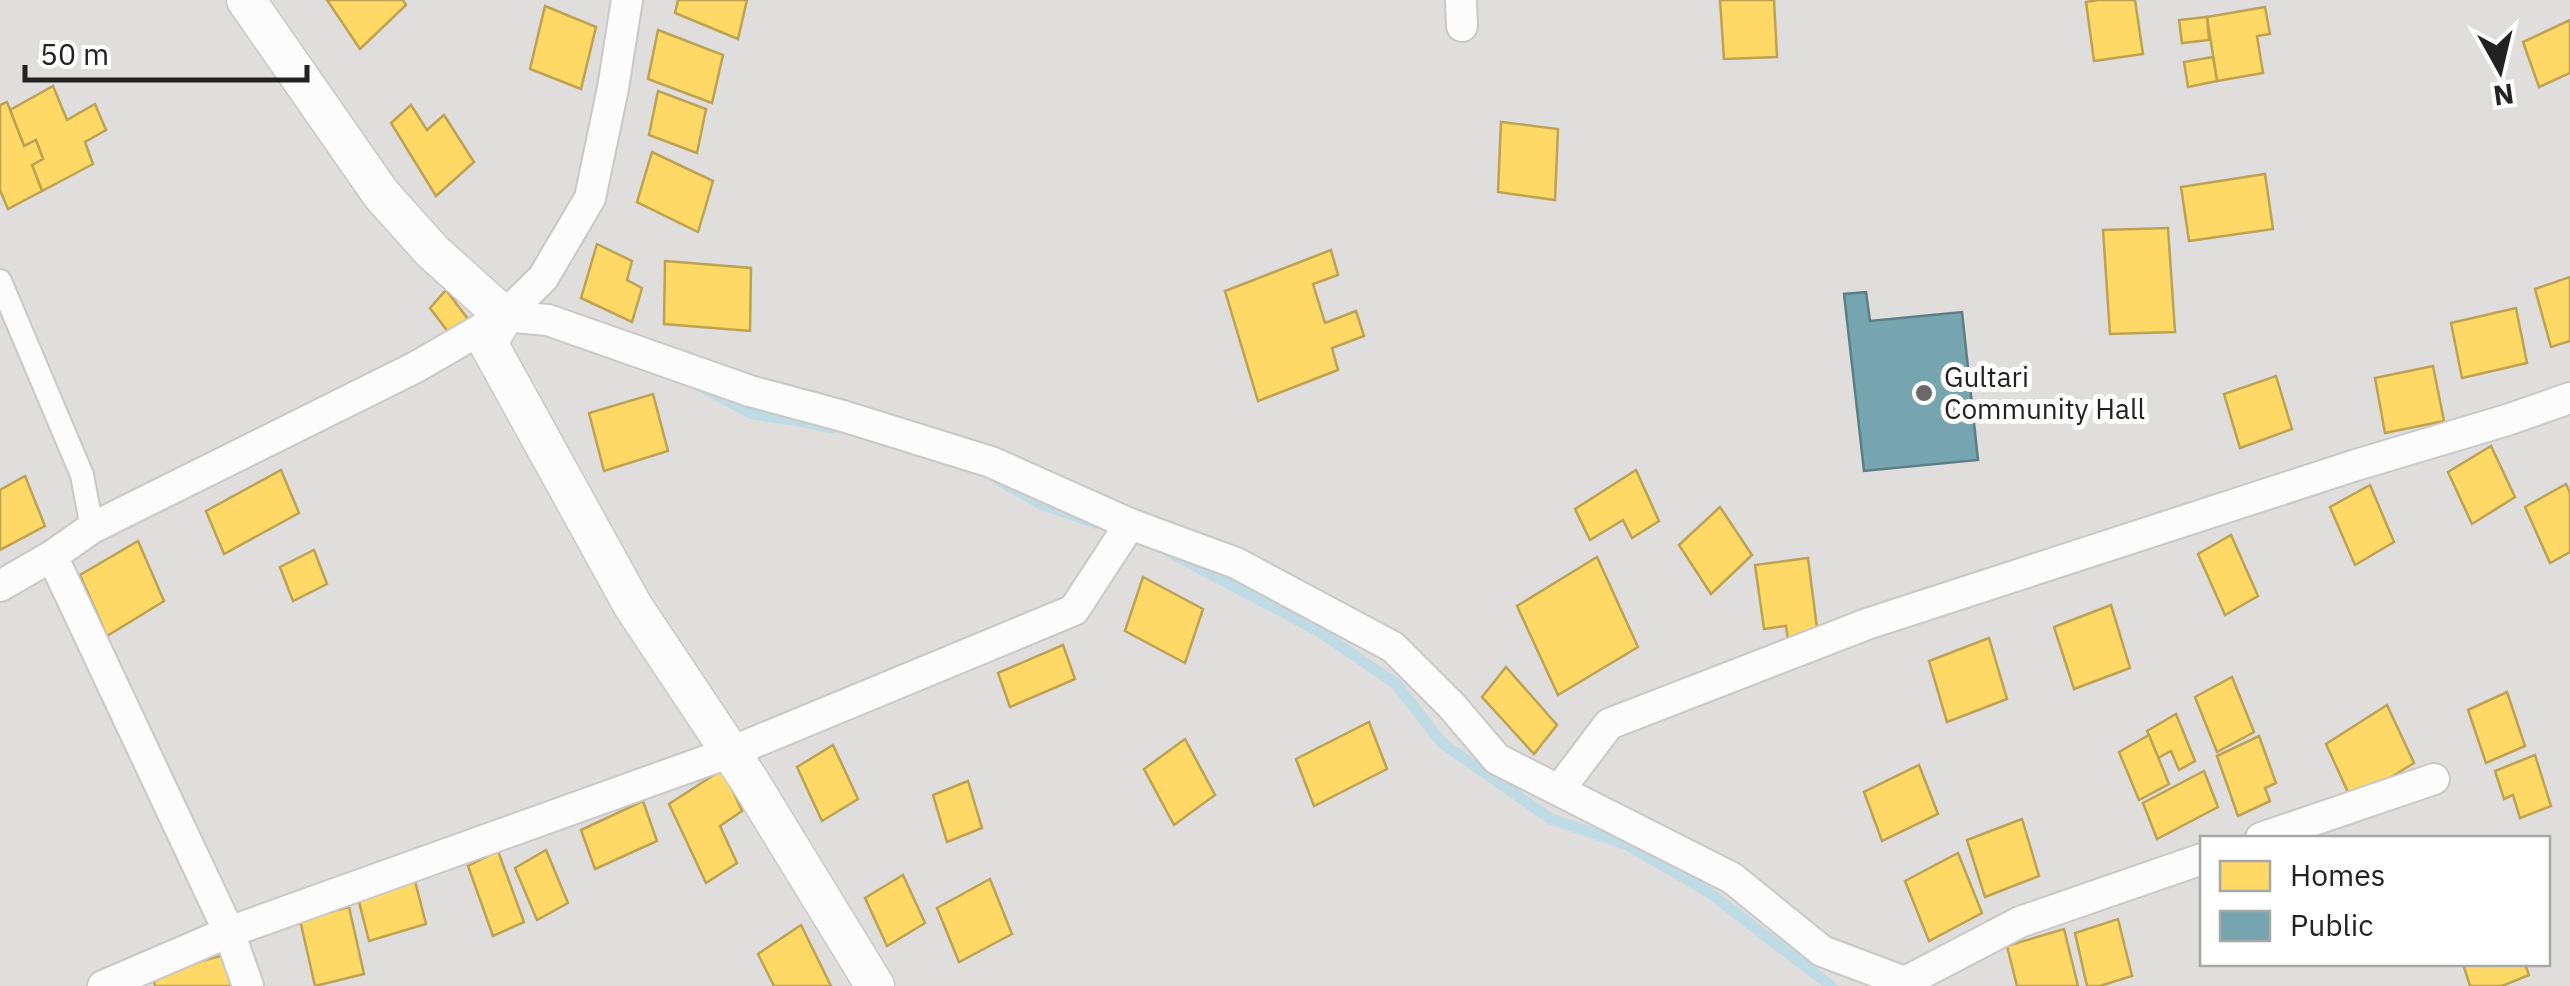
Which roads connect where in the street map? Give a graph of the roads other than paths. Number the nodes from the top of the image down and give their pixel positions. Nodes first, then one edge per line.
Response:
1 (246, 0) edge
2 (628, 0) edge
3 (0, 281) edge
4 (504, 316) junction
5 (2570, 398) edge
6 (1130, 524) junction
7 (92, 528) junction
8 (52, 556) junction
9 (0, 586) edge
10 (731, 752) junction
11 (2434, 778) dead end
12 (1559, 790) junction
13 (2267, 836) edge
14 (2200, 860) edge
15 (229, 932) junction
16 (1910, 984) edge
17 (103, 986) edge
18 (248, 986) edge
19 (875, 986) edge

1 - 4 street
2 - 4 street
3 - 7 street
4 - 6 street
4 - 7 street
4 - 10 street
5 - 12 street
6 - 10 street
6 - 12 street
7 - 8 street
8 - 9 street
8 - 15 street
10 - 15 street
10 - 19 street
11 - 13 street
12 - 16 street
14 - 16 street
15 - 17 street
15 - 18 street

